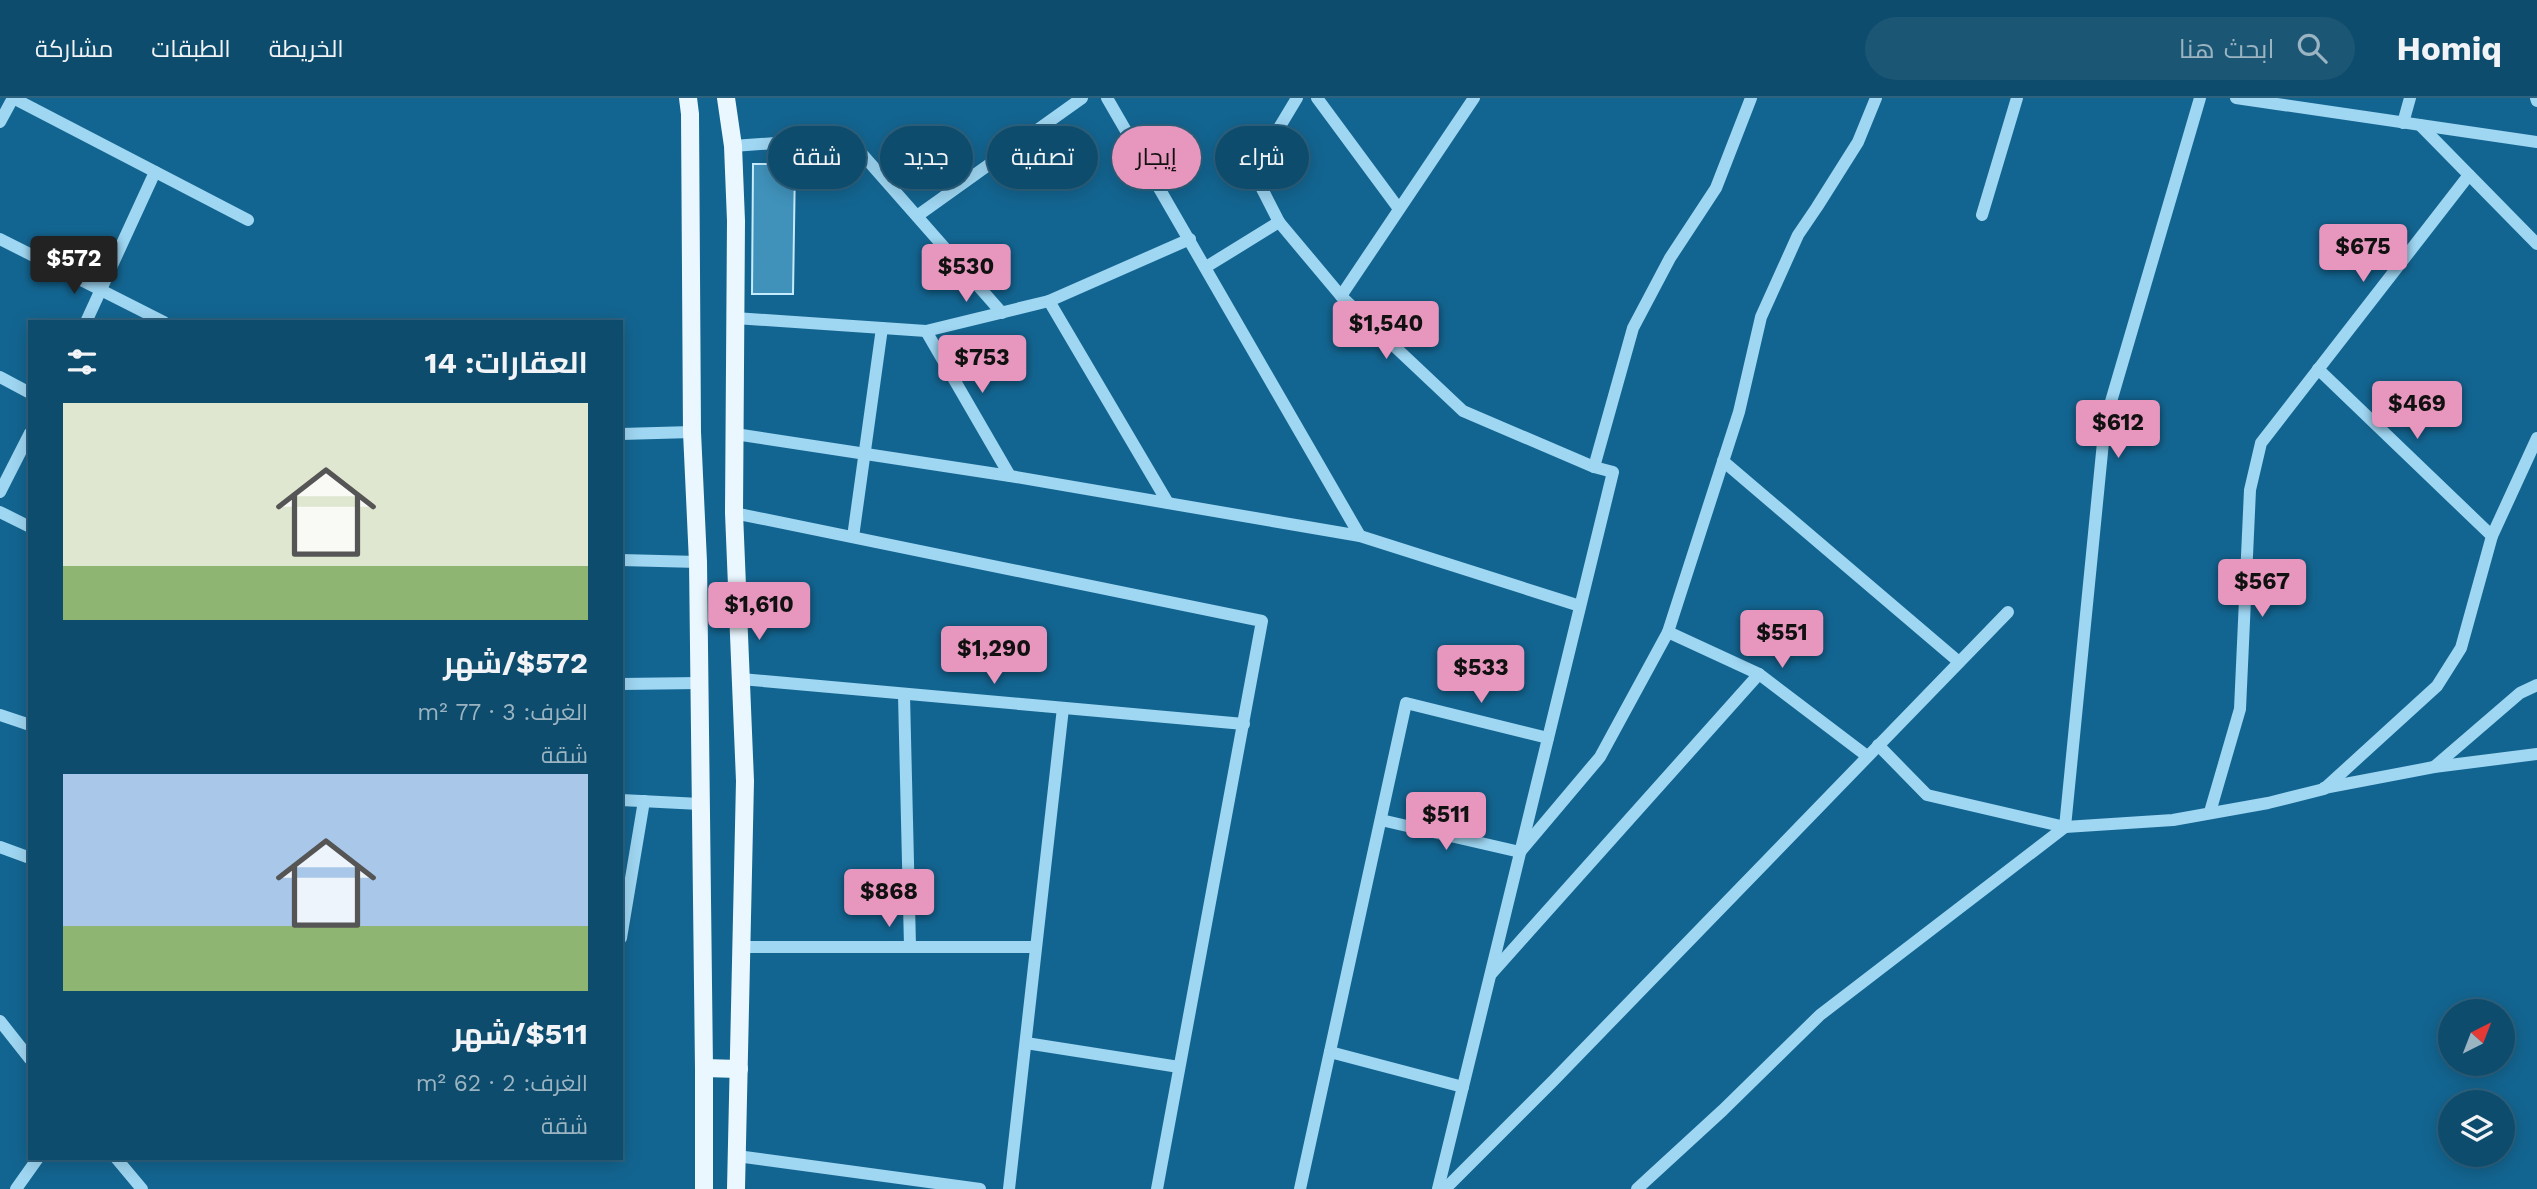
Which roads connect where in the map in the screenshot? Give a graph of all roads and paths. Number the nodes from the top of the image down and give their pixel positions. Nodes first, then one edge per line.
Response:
1 (13, 98) edge
2 (688, 98) edge
3 (726, 98) edge
4 (1107, 98) edge
5 (1297, 98) edge
6 (1317, 98) edge
7 (1474, 98) edge
8 (1751, 98) edge
9 (1876, 98) edge
10 (2017, 98) edge
11 (2200, 98) edge
12 (2236, 98) edge
13 (2410, 98) edge
14 (1079, 99) edge
15 (0, 122) edge
16 (2403, 123) junction
17 (2420, 125) junction
18 (2537, 142) edge
19 (733, 146) junction
20 (155, 172) junction
21 (2469, 175) junction
22 (1399, 209) junction
23 (1982, 215) dead end
24 (917, 216) junction
25 (248, 220) dead end
26 (1279, 222) junction
27 (0, 239) edge
28 (1190, 239) junction
29 (2537, 244) edge
30 (1206, 267) junction
31 (102, 292) junction
32 (1341, 296) junction
33 (1049, 301) junction
34 (1002, 313) junction
35 (735, 318) junction
36 (87, 320) edge
37 (160, 320) edge
38 (881, 328) junction
39 (926, 331) junction
40 (2318, 369) junction
41 (0, 377) edge
42 (28, 392) edge
43 (692, 432) junction
44 (623, 434) edge
45 (735, 434) junction
46 (28, 437) edge
47 (2537, 438) edge
48 (864, 453) junction
49 (1723, 461) junction
50 (1594, 467) junction
51 (1010, 476) junction
52 (0, 492) edge
53 (1168, 503) junction
54 (0, 512) edge
55 (734, 513) junction
56 (28, 526) edge
57 (1360, 536) junction
58 (2492, 536) junction
59 (853, 537) junction
60 (623, 560) edge
61 (698, 562) junction
62 (1580, 606) junction
63 (2008, 612) dead end
64 (1668, 632) junction
65 (1959, 662) junction
66 (1759, 674) junction
67 (741, 679) junction
68 (699, 683) junction
69 (623, 684) edge
70 (2537, 685) edge
71 (904, 695) junction
72 (1063, 708) junction
73 (0, 715) edge
74 (28, 724) edge
75 (1244, 724) junction
76 (1548, 738) junction
77 (1878, 745) junction
78 (2537, 754) edge
79 (1867, 756) junction
80 (2434, 767) junction
81 (2324, 789) junction
82 (623, 800) edge
83 (644, 801) junction
84 (701, 804) junction
85 (2210, 812) junction
86 (1381, 820) junction
87 (2065, 827) junction
88 (0, 847) edge
89 (1520, 852) junction
90 (28, 857) edge
91 (623, 926) edge
92 (910, 946) junction
93 (741, 947) junction
94 (1036, 947) junction
95 (1490, 976) junction
96 (0, 1021) edge
97 (1026, 1043) junction
98 (1330, 1052) junction
99 (28, 1056) edge
100 (1180, 1067) junction
101 (704, 1068) junction
102 (739, 1069) junction
103 (1463, 1087) junction
104 (737, 1156) junction
105 (37, 1160) edge
106 (118, 1160) edge
107 (16, 1189) edge
108 (142, 1189) edge
109 (704, 1189) edge
110 (736, 1189) edge
111 (980, 1189) edge
112 (1009, 1189) edge
113 (1157, 1189) edge
114 (1300, 1189) edge
115 (1438, 1189) edge
116 (1445, 1189) edge
117 (1637, 1189) edge

1 - 15 street
1 - 20 street
2 - 43 main road
3 - 19 main road
4 - 28 street
5 - 26 street
6 - 22 street
7 - 22 street
8 - 50 street
9 - 49 street
10 - 23 street
11 - 87 street
12 - 16 street
13 - 16 street
14 - 24 street
16 - 17 street
17 - 18 street
17 - 21 street
19 - 24 street
19 - 35 main road
20 - 25 street
20 - 31 street
21 - 29 street
21 - 40 street
22 - 32 street
24 - 34 street
26 - 30 street
26 - 32 street
27 - 31 street
28 - 30 street
28 - 33 street
30 - 57 street
31 - 36 street
31 - 37 street
32 - 50 street
33 - 34 street
33 - 53 street
34 - 39 street
35 - 38 street
35 - 45 main road
38 - 39 street
38 - 48 street
39 - 51 street
40 - 58 street
40 - 85 street
41 - 42 street
43 - 44 street
43 - 61 main road
45 - 48 street
45 - 55 main road
46 - 52 street
47 - 58 street
48 - 51 street
48 - 59 street
49 - 64 street
49 - 65 street
50 - 62 street
51 - 53 street
53 - 57 street
54 - 56 street
55 - 59 street
55 - 67 main road
57 - 62 street
58 - 81 street
59 - 75 street
60 - 61 street
61 - 68 main road
62 - 76 street
63 - 65 street
64 - 66 street
64 - 89 street
65 - 77 street
66 - 79 street
66 - 95 street
67 - 71 street
67 - 93 main road
68 - 69 street
68 - 84 main road
70 - 80 street
71 - 72 street
71 - 92 street
72 - 75 street
72 - 94 street
73 - 74 street
75 - 100 street
76 - 86 street
76 - 89 street
77 - 79 street
77 - 87 street
78 - 80 street
79 - 116 street
80 - 81 street
81 - 85 street
82 - 83 street
83 - 84 street
83 - 91 street
84 - 101 main road
85 - 87 street
86 - 89 street
86 - 98 street
87 - 117 street
88 - 90 street
89 - 95 street
92 - 93 street
92 - 94 street
93 - 102 main road
94 - 97 street
95 - 103 street
96 - 99 street
97 - 100 street
97 - 112 street
98 - 103 street
98 - 114 street
100 - 113 street
101 - 102 main road
101 - 109 main road
102 - 104 main road
103 - 115 street
104 - 110 main road
104 - 111 street
105 - 107 street
106 - 108 street

